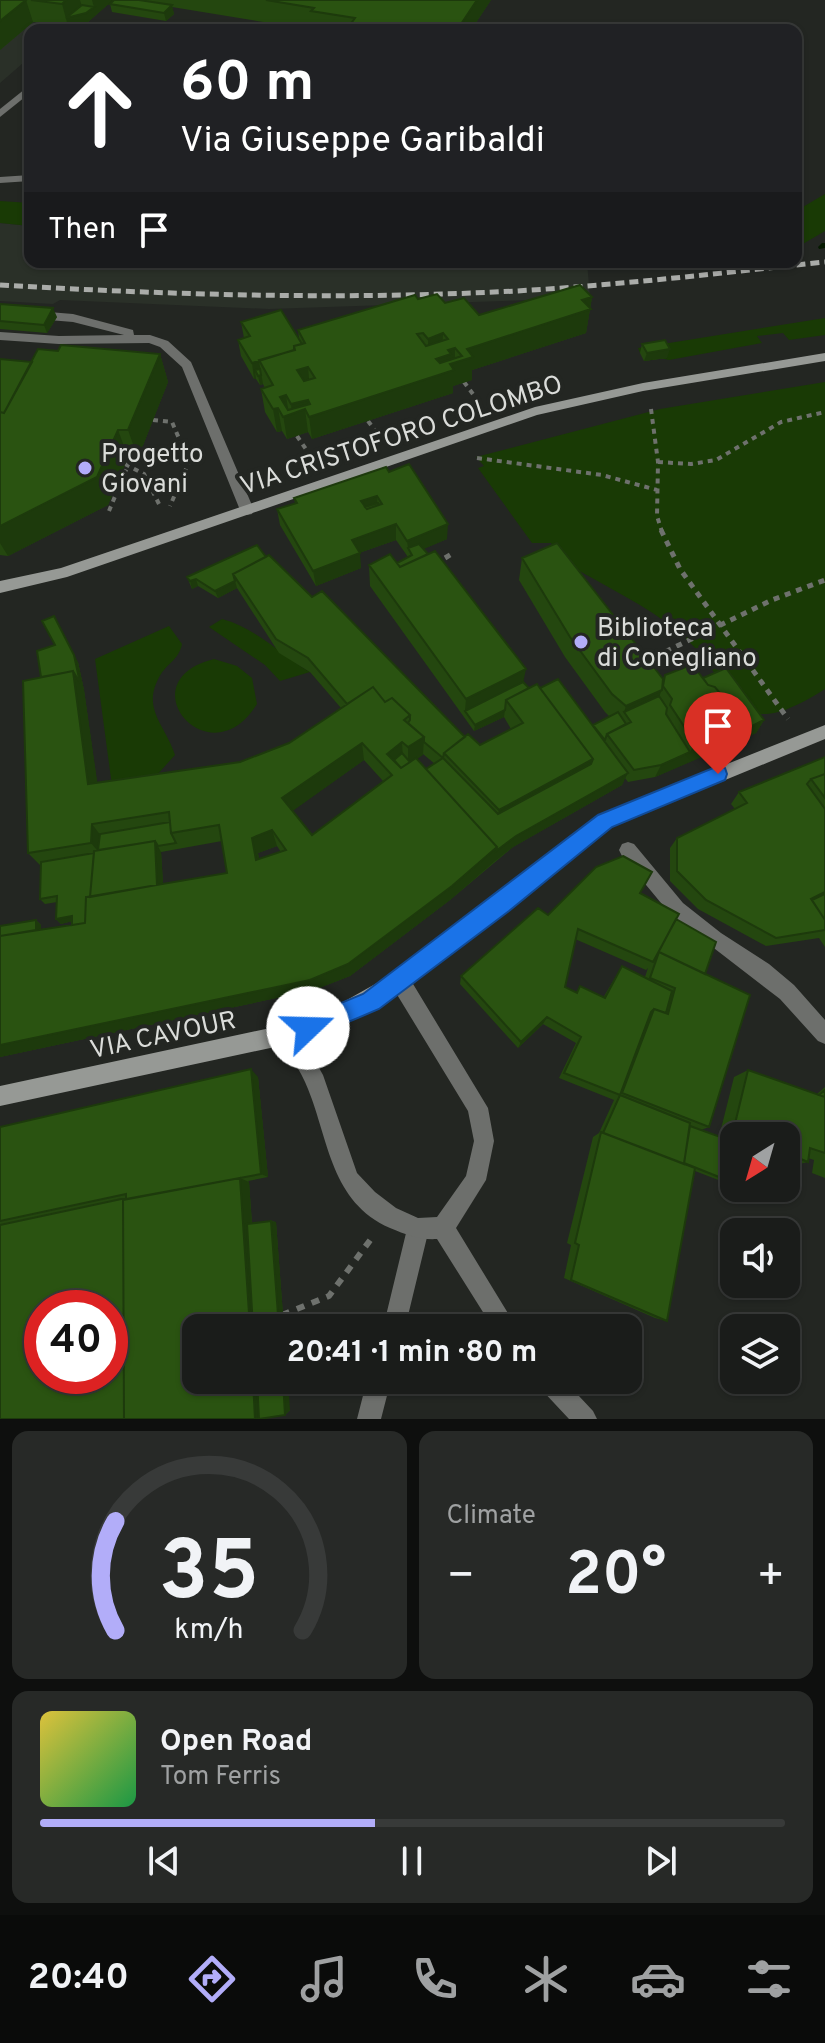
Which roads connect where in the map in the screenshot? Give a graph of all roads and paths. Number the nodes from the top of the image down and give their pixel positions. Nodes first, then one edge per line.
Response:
1 (24, 93) edge
2 (0, 114) edge
3 (24, 177) edge
4 (0, 180) edge
5 (0, 312) edge
6 (0, 336) edge
7 (150, 339) junction
8 (825, 357) edge
9 (464, 382) edge
10 (481, 405) dead end
11 (651, 408) dead end
12 (825, 412) edge
13 (153, 420) dead end
14 (368, 421) edge
15 (377, 433) dead end
16 (297, 436) edge
17 (469, 457) dead end
18 (312, 458) dead end
19 (658, 462) junction
20 (657, 490) junction
21 (159, 504) dead end
22 (170, 506) dead end
23 (247, 510) junction
24 (109, 511) dead end
25 (455, 552) dead end
26 (445, 558) edge
27 (825, 580) edge
28 (0, 587) edge
29 (721, 626) junction
30 (644, 662) edge
31 (783, 712) dead end
32 (825, 732) edge
33 (628, 850) dead end
34 (400, 981) junction
35 (289, 1034) junction
36 (825, 1034) edge
37 (0, 1096) edge
38 (388, 1216) junction
39 (443, 1228) junction
40 (418, 1229) junction
41 (284, 1314) edge
42 (397, 1314) edge
43 (497, 1314) edge
44 (375, 1394) edge
45 (561, 1394) edge
46 (369, 1419) edge
47 (585, 1419) edge

1 - 2 street
3 - 4 street
5 - 7 street
6 - 7 street
7 - 23 street
8 - 23 street, VIA CRISTOFORO COLOMBO
9 - 10 path
11 - 19 path
12 - 19 path
13 - 22 path
14 - 15 path
16 - 18 path
17 - 20 path
19 - 20 path
20 - 29 path
21 - 24 path
23 - 28 street, VIA CRISTOFORO COLOMBO
25 - 26 path
27 - 29 path
29 - 30 path
29 - 31 path
32 - 34 street, VIA CAVOUR
33 - 36 street
34 - 35 street, VIA CAVOUR
34 - 39 street
35 - 37 street, VIA CAVOUR
35 - 38 street
38 - 40 street
38 - 41 path
39 - 40 street
39 - 43 street
40 - 42 street
44 - 46 street
45 - 47 street

